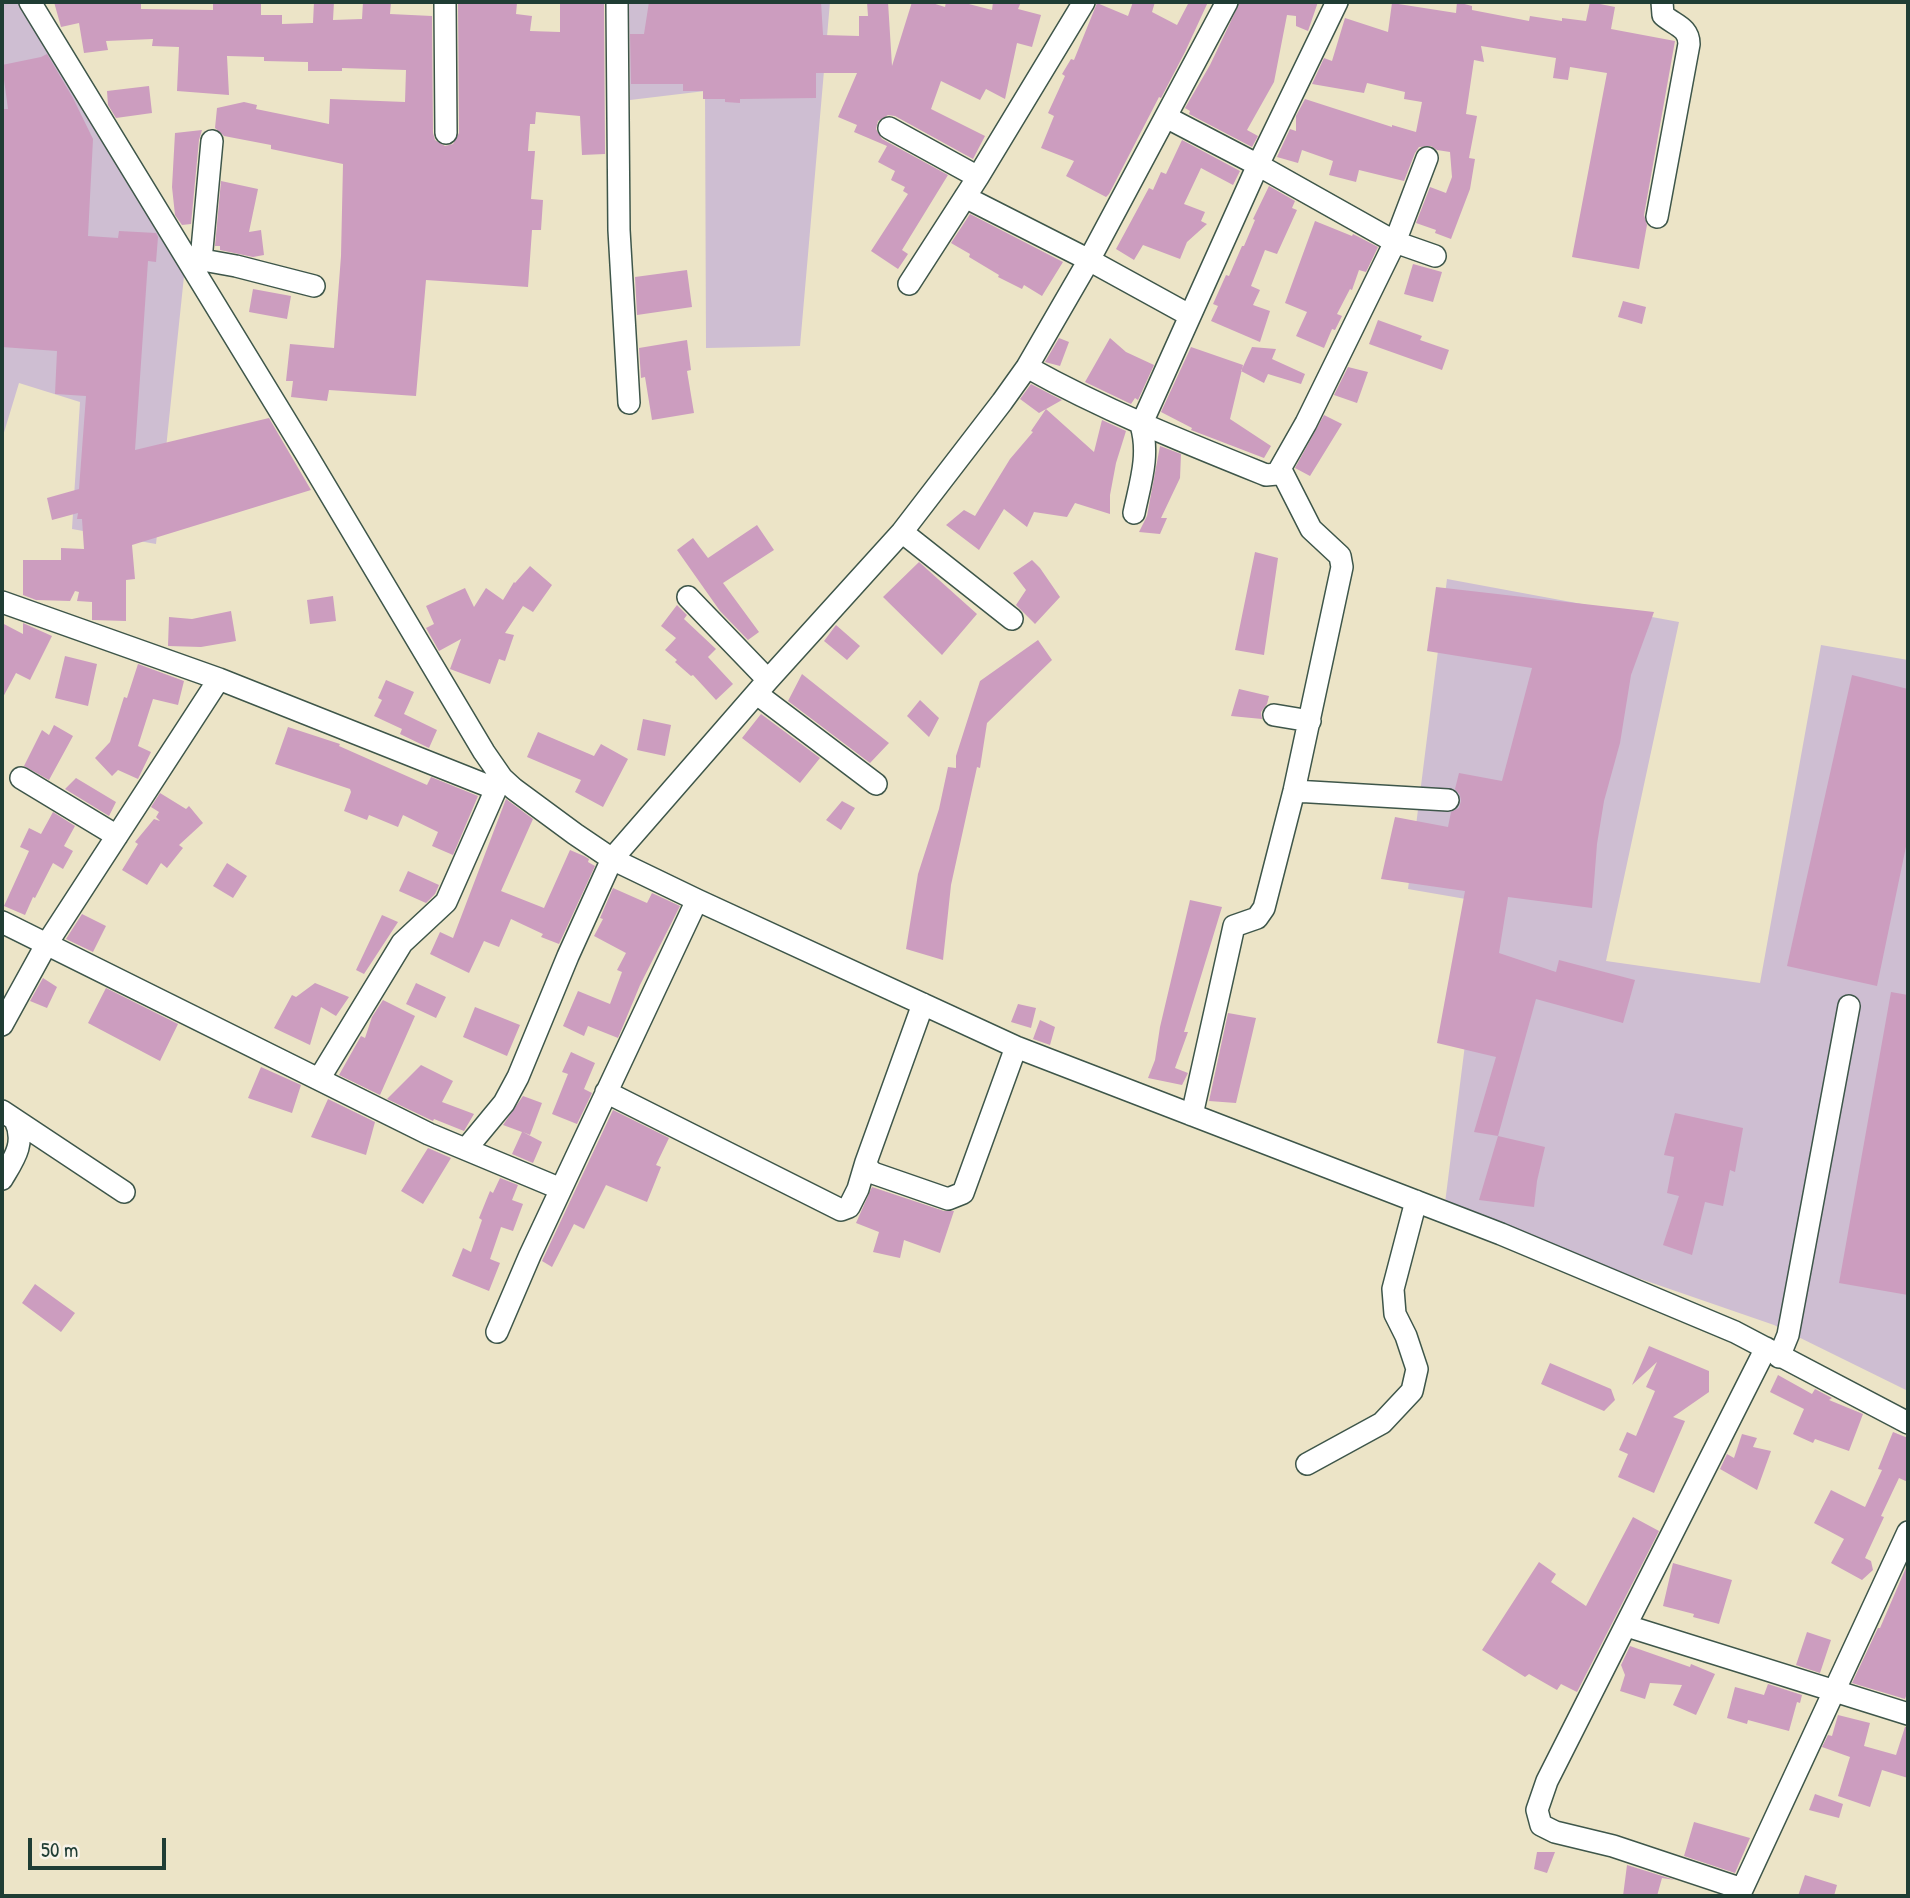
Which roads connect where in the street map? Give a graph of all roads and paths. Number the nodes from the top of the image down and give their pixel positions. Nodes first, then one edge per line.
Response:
1 (30, 2) edge
2 (445, 2) edge
3 (617, 2) edge
4 (1084, 2) edge
5 (1227, 2) edge
6 (1337, 2) edge
7 (1662, 2) edge
8 (1166, 117) junction
9 (889, 128) dead end
10 (446, 133) dead end
11 (212, 141) dead end
12 (1427, 159) dead end
13 (1258, 165) junction
14 (978, 177) junction
15 (965, 197) junction
16 (1657, 217) dead end
17 (1395, 242) junction
18 (1435, 256) dead end
19 (194, 258) junction
20 (1089, 260) junction
21 (909, 284) dead end
22 (314, 285) dead end
23 (1189, 315) junction
24 (1027, 367) junction
25 (629, 403) dead end
26 (1141, 425) junction
27 (1281, 470) junction
28 (1133, 513) dead end
29 (902, 531) junction
30 (688, 597) dead end
31 (2, 602) edge
32 (1012, 619) dead end
33 (219, 679) junction
34 (762, 687) junction
35 (1274, 715) dead end
36 (1310, 722) junction
37 (21, 778) dead end
38 (499, 783) junction
39 (876, 784) dead end
40 (1294, 791) junction
41 (1448, 800) dead end
42 (117, 835) junction
43 (612, 859) junction
44 (697, 900) junction
45 (2, 922) edge
46 (46, 944) junction
47 (923, 1004) junction
48 (1849, 1006) dead end
49 (2, 1025) edge
50 (1016, 1047) junction
51 (319, 1079) junction
52 (606, 1092) junction
53 (8, 1115) edge
54 (1192, 1115) junction
55 (466, 1149) junction
56 (866, 1166) junction
57 (2, 1179) edge
58 (561, 1189) junction
59 (124, 1192) dead end
60 (1416, 1201) junction
61 (497, 1332) dead end
62 (1772, 1352) junction
63 (1908, 1423) edge
64 (1307, 1464) dead end
65 (1908, 1532) edge
66 (1627, 1626) junction
67 (1834, 1689) junction
68 (1908, 1714) edge
69 (1741, 1892) edge

1 - 19 street
2 - 10 street
3 - 25 street
4 - 14 street
5 - 8 street
6 - 13 street
7 - 16 street
8 - 13 street
8 - 20 street
9 - 14 street
11 - 19 street
12 - 17 street
13 - 17 street
13 - 23 street
14 - 15 street
15 - 20 street
15 - 21 street
17 - 18 street
17 - 27 street
19 - 22 street
19 - 38 street
20 - 23 street
20 - 24 street
23 - 26 street
24 - 26 street
24 - 29 street
26 - 27 street
26 - 28 street
27 - 36 street
29 - 32 street
29 - 34 street
30 - 34 street
31 - 33 street
33 - 38 street
33 - 42 street
34 - 39 street
34 - 43 street
35 - 36 street
36 - 40 street
37 - 42 street
38 - 43 street
38 - 51 street
40 - 41 street
40 - 54 street
42 - 46 street
43 - 44 street
43 - 55 street
44 - 47 street
44 - 52 street
45 - 46 street
46 - 49 street
46 - 51 street
47 - 50 street
47 - 56 street
48 - 62 street
50 - 54 street
50 - 56 street
51 - 55 street
52 - 56 street
52 - 58 street
53 - 57 street
53 - 59 street
54 - 60 street
55 - 58 street
58 - 61 street
60 - 62 street
60 - 64 street
62 - 63 street
62 - 66 street
65 - 67 street
66 - 67 street
66 - 69 street
67 - 68 street
67 - 69 street

